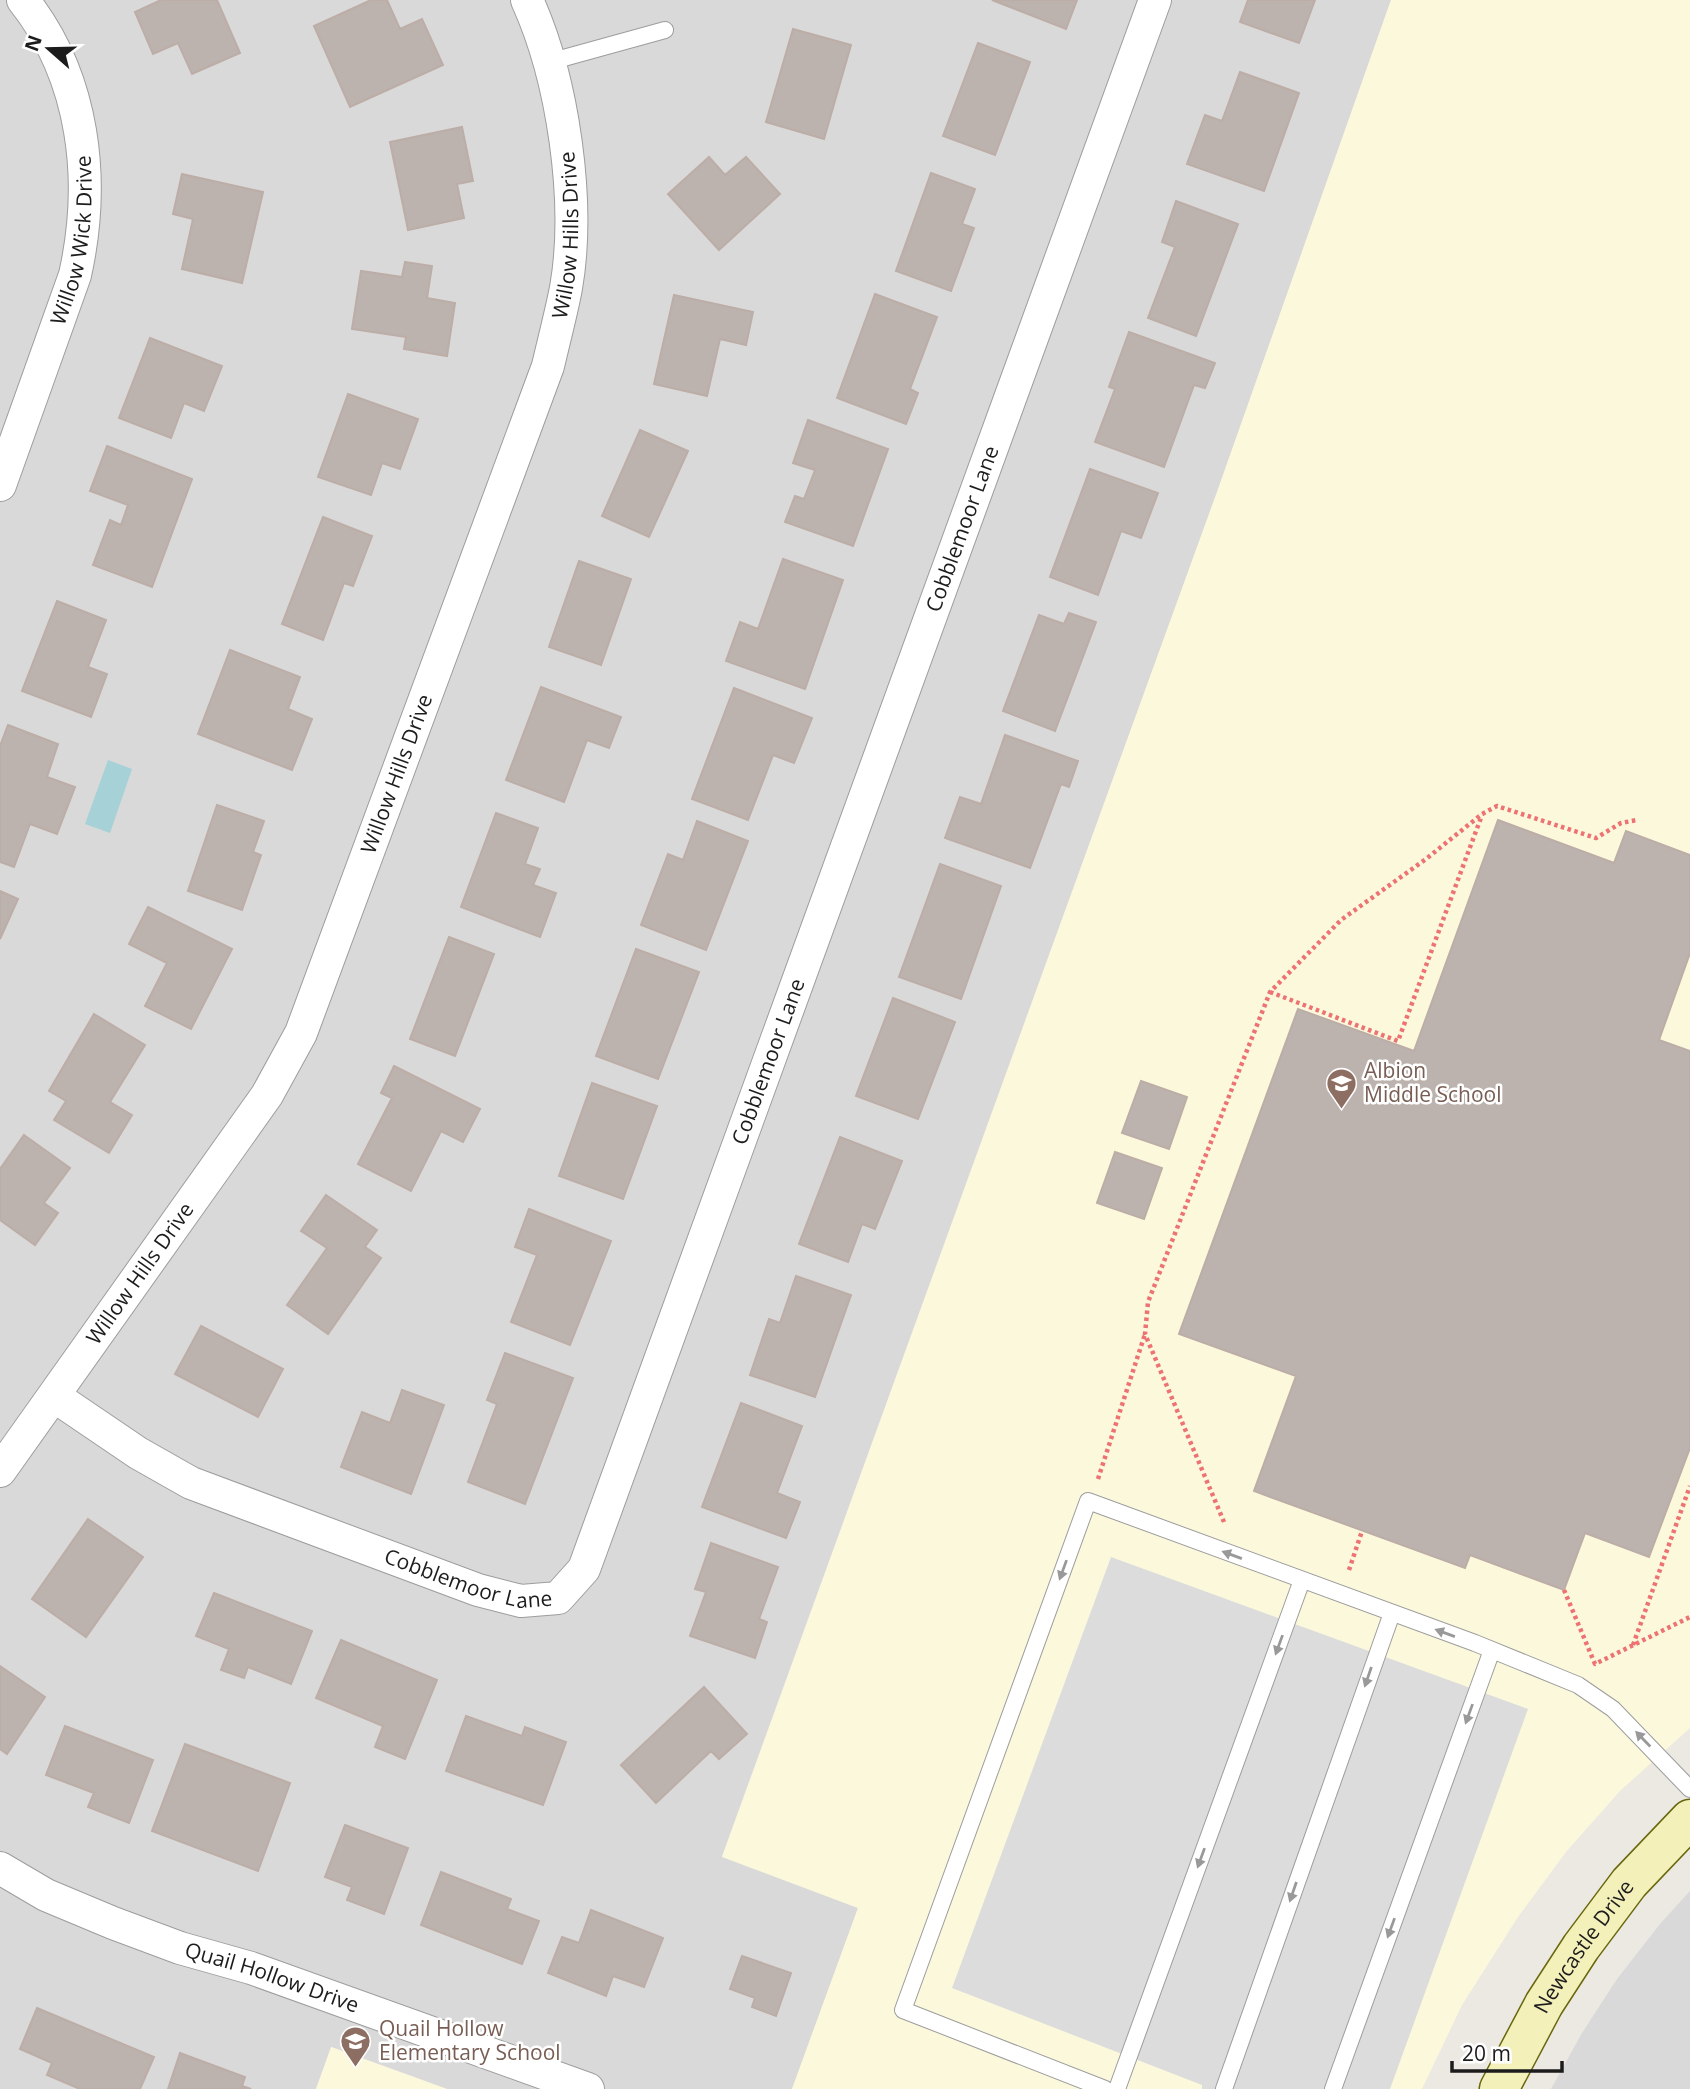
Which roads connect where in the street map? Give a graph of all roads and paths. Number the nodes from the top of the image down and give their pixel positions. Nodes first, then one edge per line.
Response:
1 (23, 0) edge
2 (527, 0) edge
3 (1156, 0) edge
4 (665, 30) dead end
5 (549, 62) junction
6 (0, 485) edge
7 (1482, 814) junction
8 (1637, 820) dead end
9 (1270, 992) junction
10 (1145, 1334) junction
11 (54, 1396) junction
12 (0, 1472) edge
13 (1097, 1483) dead end
14 (1690, 1486) edge
15 (1227, 1529) dead end
16 (1362, 1531) dead end
17 (1349, 1571) dead end
18 (1302, 1580) junction
19 (1564, 1590) dead end
20 (1392, 1613) junction
21 (1690, 1617) edge
22 (1633, 1646) junction
23 (1492, 1650) junction
24 (1690, 1789) edge
25 (1690, 1819) edge
26 (0, 1868) edge
27 (587, 2089) edge
28 (1105, 2089) edge
29 (1117, 2089) edge
30 (1224, 2089) edge
31 (1333, 2089) edge
32 (1499, 2089) edge

1 - 6 street, Willow Wick Drive
2 - 5 street, Willow Hills Drive
3 - 11 street, Cobblemoor Lane
4 - 5 lane
5 - 11 street, Willow Hills Drive
7 - 8 path
7 - 9 path
7 - 9 path
9 - 10 path
10 - 13 path
10 - 15 path
11 - 12 street, Willow Hills Drive
14 - 22 path
16 - 17 path
18 - 20 lane
18 -> 28 lane
18 -> 29 lane
19 - 22 path
23 -> 20 lane
20 -> 30 lane
21 - 22 path
24 -> 23 lane
23 -> 31 lane
25 - 32 street, Newcastle Drive
26 - 27 street, Quail Hollow Drive

